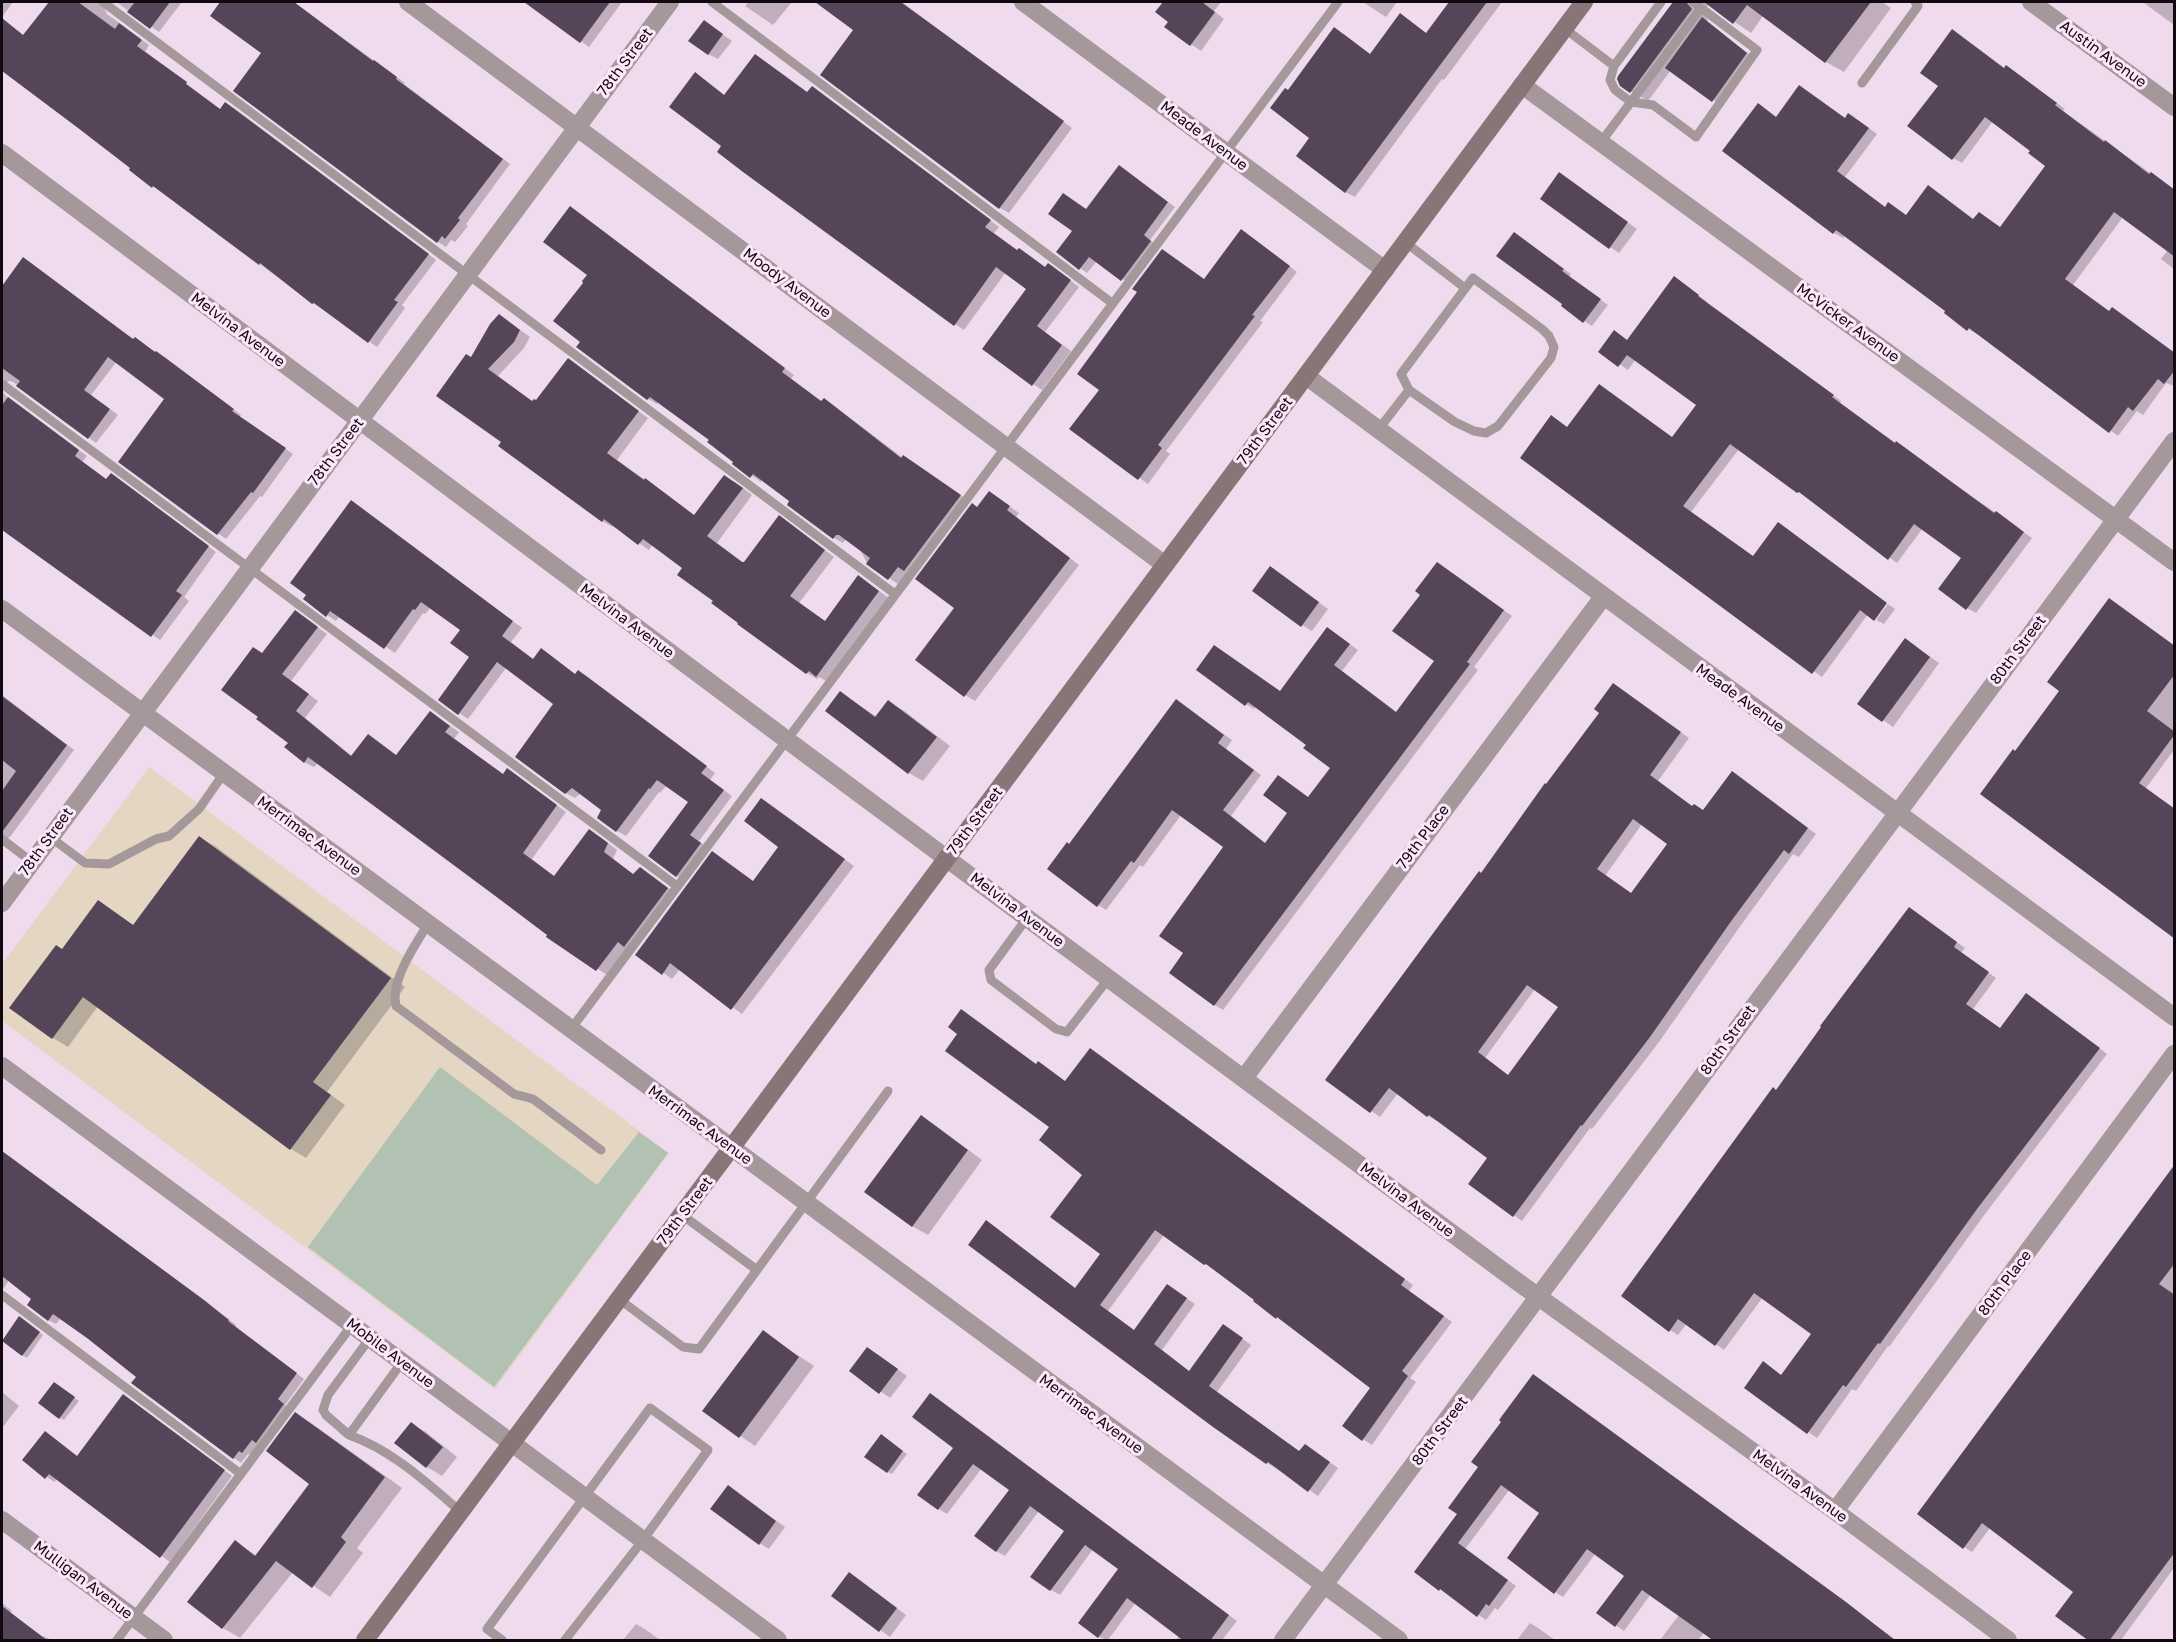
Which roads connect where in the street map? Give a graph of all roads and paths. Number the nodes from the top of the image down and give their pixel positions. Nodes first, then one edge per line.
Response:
1 (103, 2) edge
2 (408, 2) edge
3 (670, 2) edge
4 (712, 2) edge
5 (1023, 2) edge
6 (1338, 2) edge
7 (1584, 2) edge
8 (1660, 2) edge
9 (1693, 2) edge
10 (1916, 2) edge
11 (2031, 2) edge
12 (1701, 8) junction
13 (1564, 28) junction
14 (1614, 66) junction
15 (1862, 83) dead end
16 (1522, 85) junction
17 (1630, 102) junction
18 (2175, 107) edge
19 (577, 128) junction
20 (1601, 142) junction
21 (1226, 152) junction
22 (2, 153) edge
23 (1405, 242) junction
24 (1385, 270) junction
25 (468, 274) junction
26 (1465, 288) junction
27 (1112, 303) junction
28 (1306, 376) junction
29 (2, 384) edge
30 (1409, 390) junction
31 (359, 421) junction
32 (1378, 430) junction
33 (2175, 441) edge
34 (1006, 446) junction
35 (2115, 519) junction
36 (2175, 562) edge
37 (1165, 565) junction
38 (250, 570) junction
39 (895, 594) junction
40 (1603, 597) junction
41 (2, 609) edge
42 (142, 713) junction
43 (787, 740) junction
44 (224, 773) junction
45 (1896, 814) junction
46 (50, 837) junction
47 (2, 839) edge
48 (947, 858) junction
49 (32, 862) junction
50 (677, 886) junction
51 (2, 903) edge
52 (1027, 918) junction
53 (428, 924) junction
54 (1109, 978) junction
55 (2175, 1017) edge
56 (571, 1029) junction
57 (2175, 1054) edge
58 (2, 1066) edge
59 (1244, 1078) junction
60 (888, 1091) dead end
61 (731, 1148) junction
62 (601, 1150) dead end
63 (807, 1204) junction
64 (682, 1215) junction
65 (757, 1270) junction
66 (2, 1295) edge
67 (1538, 1297) junction
68 (619, 1299) junction
69 (352, 1325) junction
70 (370, 1338) junction
71 (402, 1362) junction
72 (349, 1435) junction
73 (511, 1444) junction
74 (241, 1474) junction
75 (585, 1498) junction
76 (1835, 1511) junction
77 (461, 1512) junction
78 (2, 1520) edge
79 (643, 1540) junction
80 (1324, 1586) junction
81 (134, 1618) junction
82 (117, 1641) edge
83 (164, 1641) edge
84 (365, 1641) edge
85 (502, 1641) edge
86 (565, 1641) edge
87 (778, 1641) edge
88 (1283, 1641) edge
89 (1398, 1641) edge
90 (2008, 1641) edge

1 - 25 lane
2 - 19 street, Moody Avenue
3 - 19 street, 78th Street
4 - 27 lane
5 - 21 street, Meade Avenue
6 - 21 lane
7 - 13 main road, 79th Street
8 - 14 lane
9 - 12 lane
10 - 15 lane
11 - 18 street, Austin Avenue
12 - 17 lane
12 - 17 lane
13 - 14 lane
13 - 16 main road, 79th Street
14 - 17 lane
16 - 20 street, McVicker Avenue
16 - 23 main road, 79th Street
17 - 20 lane
19 - 25 street, 78th Street
19 - 34 street, Moody Avenue
20 - 35 street, McVicker Avenue
21 - 24 street, Meade Avenue
21 - 27 lane
22 - 31 street, Melvina Avenue
23 - 24 main road, 79th Street
23 - 26 lane
24 - 28 main road, 79th Street
25 - 31 street, 78th Street
25 - 39 lane
26 - 30 lane
26 - 30 lane
27 - 34 lane
28 - 32 street, Meade Avenue
28 - 37 main road, 79th Street
29 - 38 lane
30 - 32 lane
31 - 38 street, 78th Street
31 - 43 street, Melvina Avenue
32 - 40 street, Meade Avenue
33 - 35 street, 80th Street
34 - 37 street, Moody Avenue
34 - 39 lane
35 - 36 street, McVicker Avenue
35 - 45 street, 80th Street
37 - 48 main road, 79th Street
38 - 42 street, 78th Street
38 - 50 lane
39 - 43 lane
40 - 45 street, Meade Avenue
40 - 59 street, 79th Place
41 - 42 street, Merrimac Avenue
42 - 44 street, Merrimac Avenue
42 - 46 street, 78th Street
43 - 48 street, Melvina Avenue
43 - 50 lane
44 - 46 lane
44 - 53 street, Merrimac Avenue
45 - 55 street, Meade Avenue
45 - 67 street, 80th Street
46 - 49 street, 78th Street
47 - 49 lane
48 - 52 street, Melvina Avenue
48 - 61 main road, 79th Street
49 - 51 street, 78th Street
50 - 56 lane
52 - 54 street, Melvina Avenue
52 - 54 lane
53 - 56 street, Merrimac Avenue
53 - 62 lane
54 - 59 street, Melvina Avenue
56 - 61 street, Merrimac Avenue
57 - 76 street, 80th Place
58 - 69 street, Mobile Avenue
59 - 67 street, Melvina Avenue
60 - 63 lane
61 - 63 street, Merrimac Avenue
61 - 64 main road, 79th Street
63 - 65 lane
63 - 80 street, Merrimac Avenue
64 - 65 lane
64 - 68 main road, 79th Street
65 - 68 lane
66 - 74 lane
67 - 76 street, Melvina Avenue
67 - 80 street, 80th Street
68 - 73 main road, 79th Street
69 - 70 street, Mobile Avenue
69 - 74 lane
70 - 71 street, Mobile Avenue
70 - 72 lane
71 - 72 lane
71 - 73 street, Mobile Avenue
72 - 77 lane
73 - 75 street, Mobile Avenue
73 - 77 main road, 79th Street
74 - 81 lane
75 - 79 street, Mobile Avenue
75 - 79 lane
75 - 85 lane
76 - 90 street, Melvina Avenue
77 - 84 main road, 79th Street
78 - 81 street, Mulligan Avenue
79 - 86 lane
79 - 87 street, Mobile Avenue
80 - 88 street, 80th Street
80 - 89 street, Merrimac Avenue
81 - 82 lane
81 - 83 street, Mulligan Avenue

